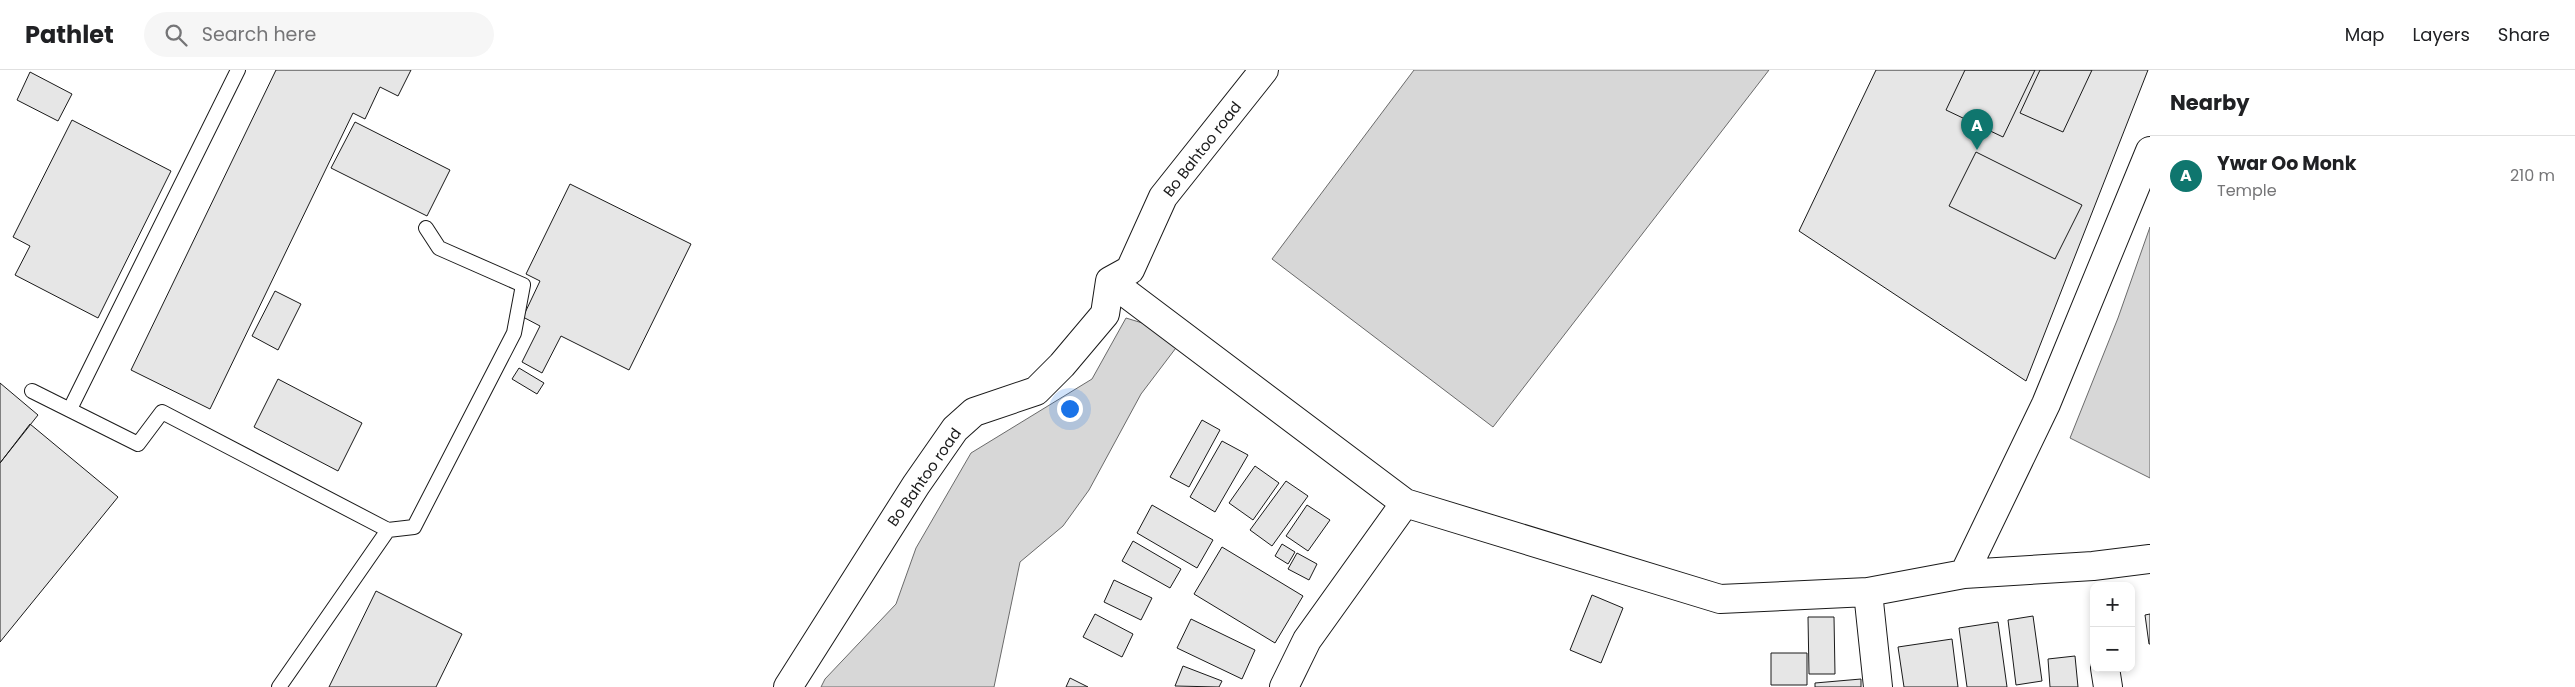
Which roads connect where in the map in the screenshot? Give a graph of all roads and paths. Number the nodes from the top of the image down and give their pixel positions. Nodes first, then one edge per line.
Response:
1 (238, 70) edge
2 (1264, 70) edge
3 (2150, 151) edge
4 (426, 228) dead end
5 (1110, 280) junction
6 (32, 391) dead end
7 (70, 409) junction
8 (1405, 503) junction
9 (388, 530) junction
10 (2150, 558) edge
11 (1964, 574) junction
12 (2094, 576) edge
13 (1868, 592) junction
14 (2106, 672) edge
15 (279, 687) edge
16 (788, 687) edge
17 (1284, 687) edge
18 (1878, 687) edge
19 (2108, 687) edge

1 - 7 lane
2 - 5 street, Bo Bahtoo road
3 - 11 street
4 - 9 lane
5 - 8 street
5 - 16 street, Bo Bahtoo road
6 - 7 lane
7 - 9 lane
8 - 13 street
8 - 17 street
9 - 15 lane
10 - 12 street
11 - 12 street
11 - 13 street
13 - 18 street
14 - 19 street

